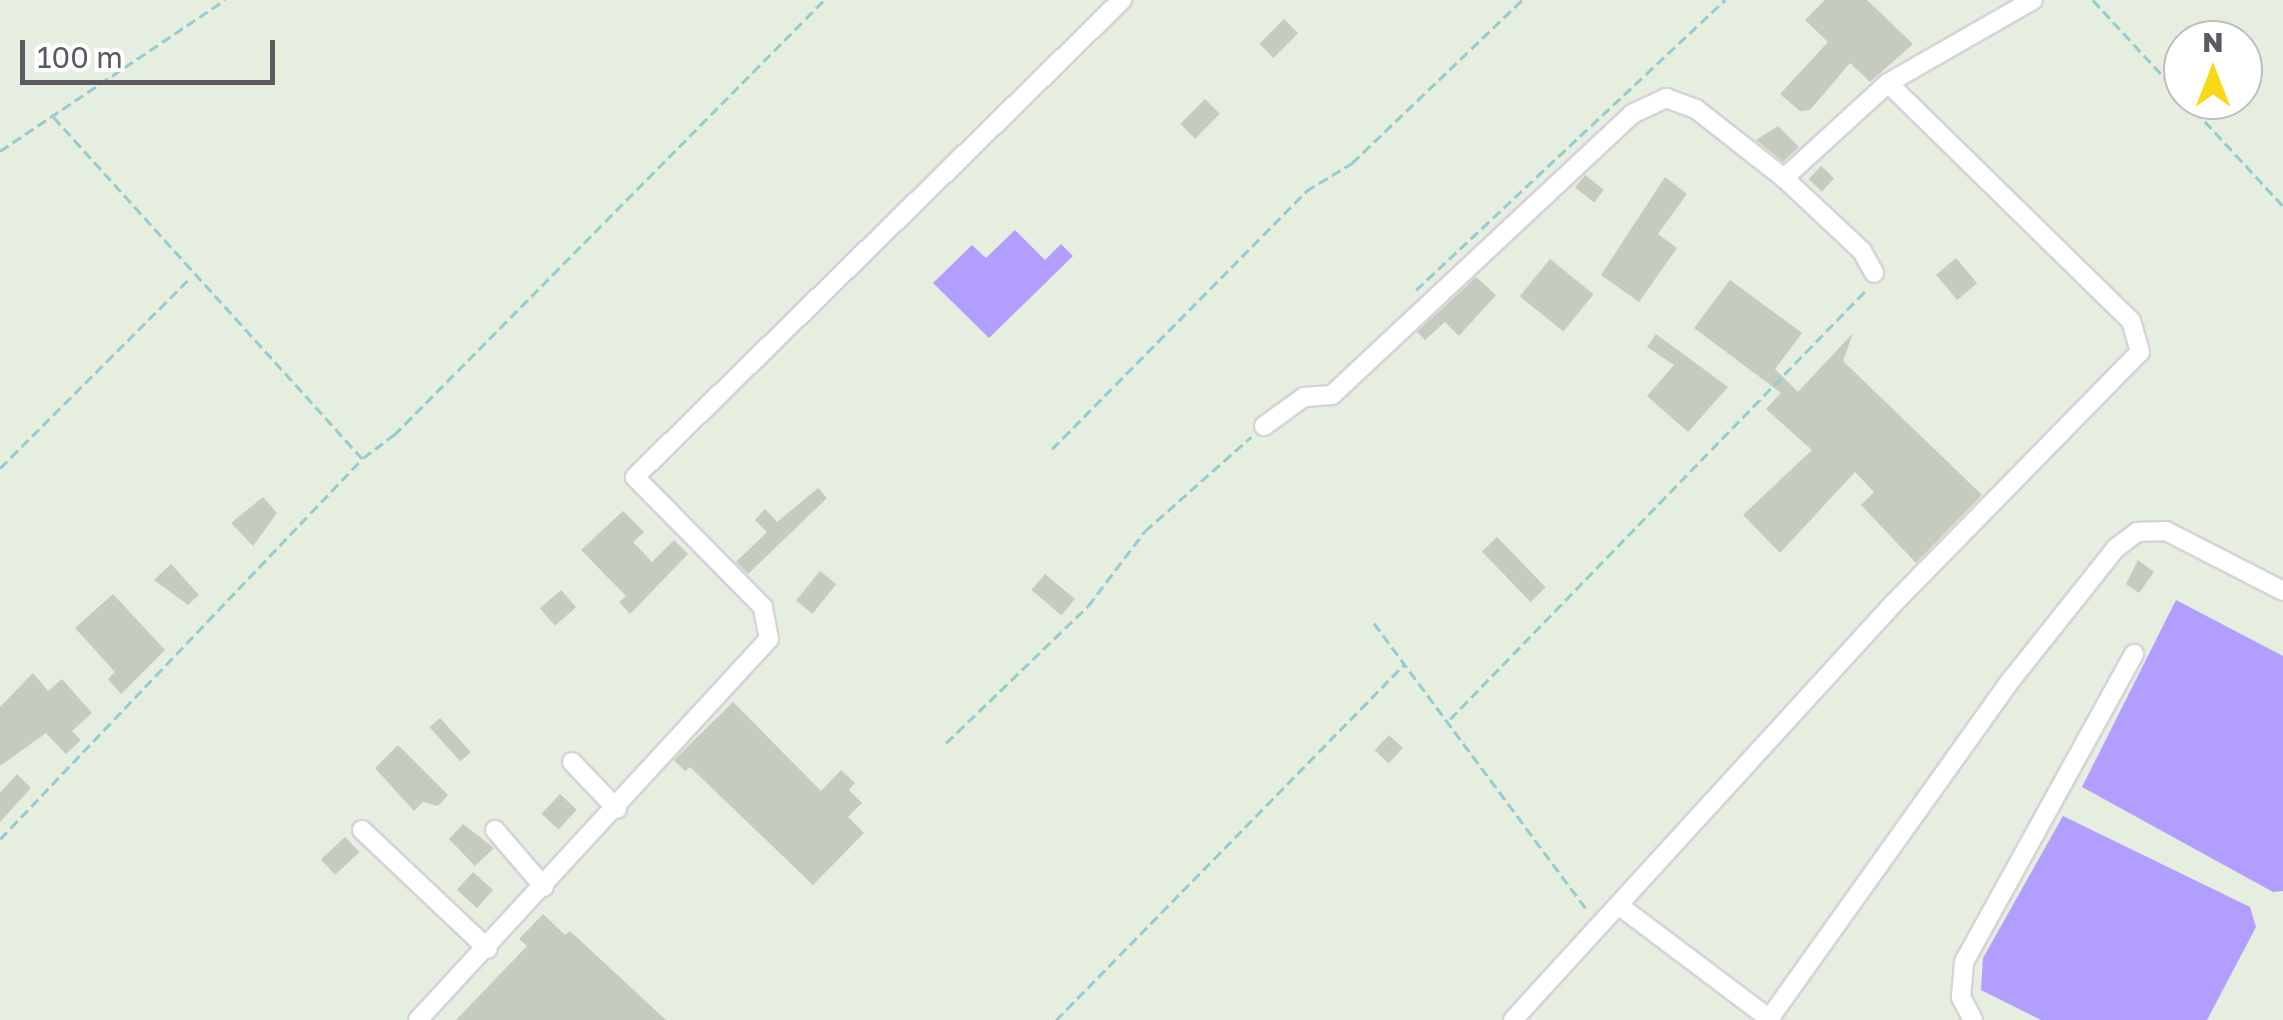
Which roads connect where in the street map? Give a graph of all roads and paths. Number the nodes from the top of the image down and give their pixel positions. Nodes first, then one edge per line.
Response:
1 (225, 0) edge
2 (824, 0) edge
3 (1122, 0) edge
4 (1522, 0) edge
5 (1725, 0) edge
6 (2032, 0) edge
7 (2092, 0) edge
8 (1888, 83) junction
9 (52, 116) junction
10 (0, 148) edge
11 (1784, 178) junction
12 (2283, 206) edge
13 (1874, 273) joint
14 (191, 277) junction
15 (1412, 295) dead end
16 (1264, 426) joint
17 (1052, 449) dead end
18 (362, 459) junction
19 (0, 468) edge
20 (2283, 591) edge
21 (1374, 623) dead end
22 (2134, 654) dead end
23 (1405, 662) junction
24 (1450, 719) junction
25 (946, 744) dead end
26 (572, 762) dead end
27 (617, 809) junction
28 (362, 830) dead end
29 (495, 830) dead end
30 (0, 839) edge
31 (544, 887) junction
32 (1621, 907) junction
33 (1601, 925) junction
34 (488, 949) junction
35 (1770, 1019) edge
36 (418, 1020) edge
37 (1056, 1020) edge
38 (1513, 1020) edge
39 (1972, 1020) edge

1 - 9 path
2 - 18 path
3 - 27 street
4 - 17 path
5 - 15 path
6 - 8 street
7 - 12 path
8 - 11 street
8 - 32 street
9 - 10 path
9 - 14 path
11 - 13 street
11 - 16 street
13 - 24 path
14 - 18 path
14 - 19 path
16 - 25 path
18 - 30 path
20 - 35 street
21 - 23 path
22 - 39 street
23 - 24 path
23 - 37 path
24 - 33 path
26 - 27 street
27 - 31 street
28 - 34 street
29 - 31 street
31 - 34 street
32 - 33 street
32 - 35 street
33 - 38 street
34 - 36 street

